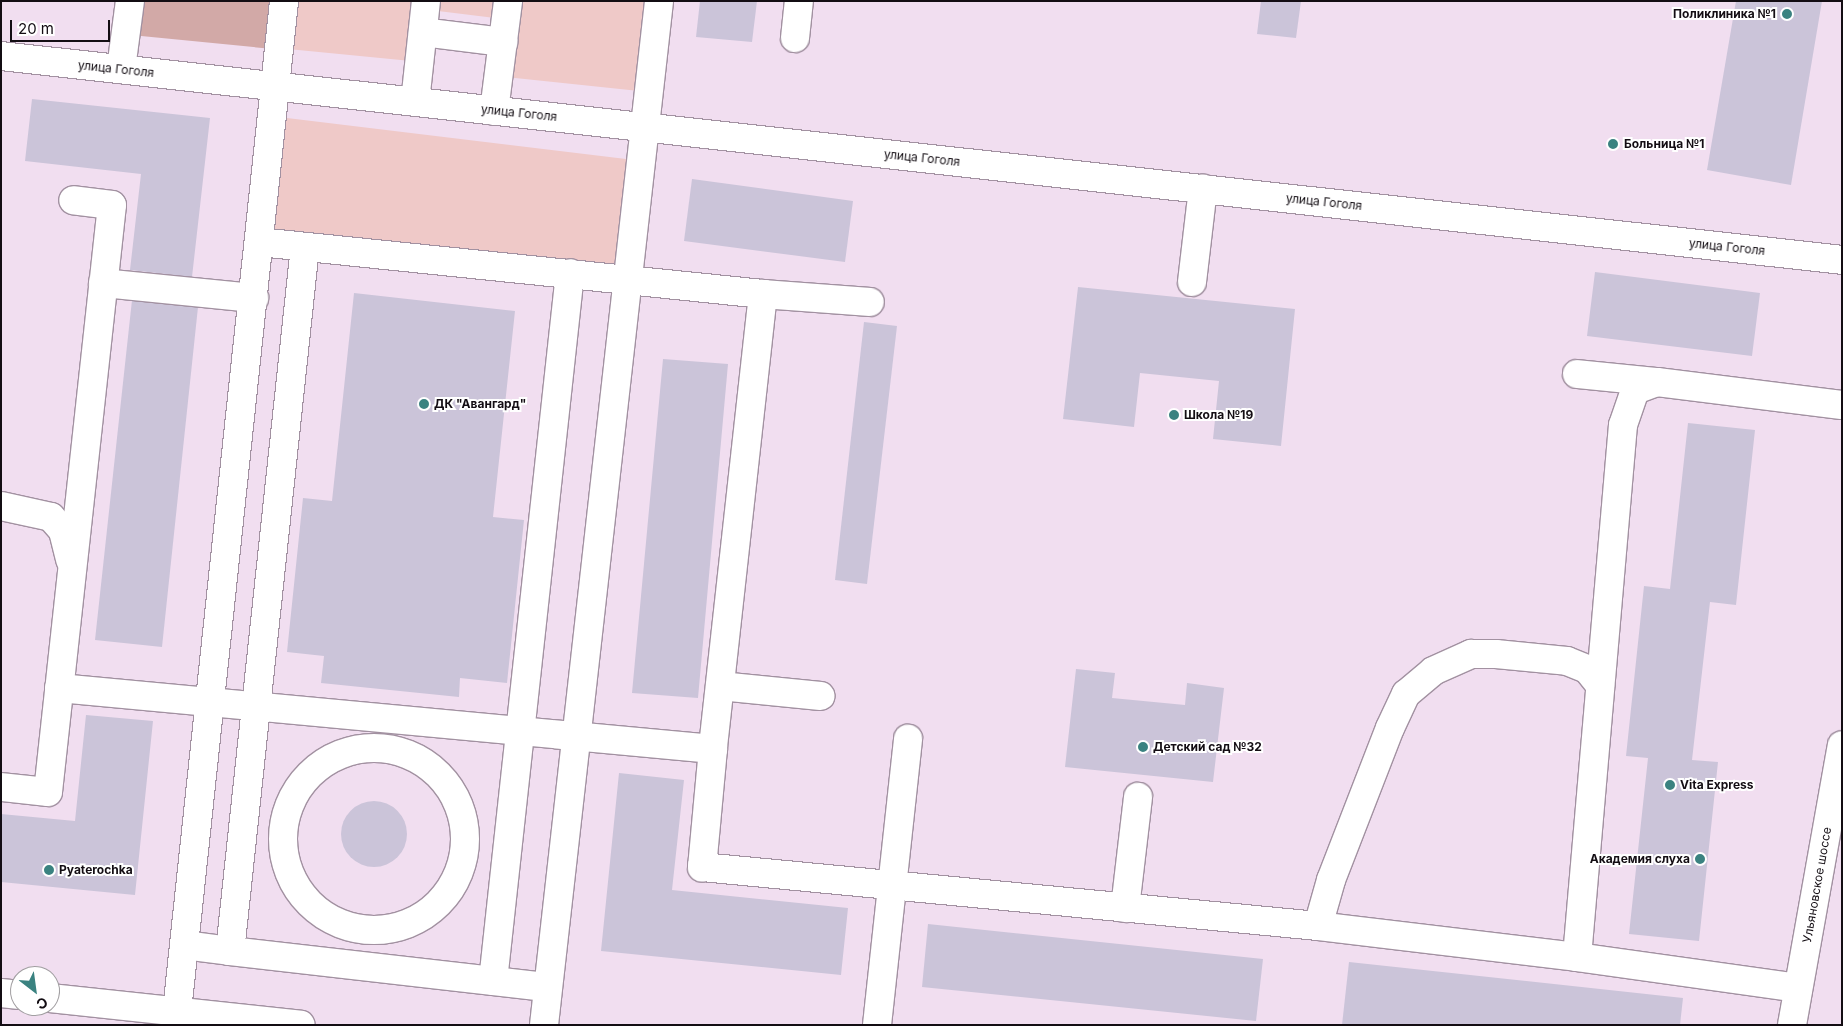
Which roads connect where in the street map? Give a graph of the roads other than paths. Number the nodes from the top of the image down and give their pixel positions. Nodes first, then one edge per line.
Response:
1 (130, 1) edge
2 (284, 1) edge
3 (426, 1) edge
4 (508, 1) edge
5 (658, 1) edge
6 (799, 1) edge
7 (423, 32) junction
8 (795, 38) dead end
9 (503, 42) junction
10 (1, 56) edge
11 (121, 69) junction
12 (275, 86) junction
13 (416, 102) junction
14 (494, 111) junction
15 (646, 127) junction
16 (1203, 189) junction
17 (73, 200) dead end
18 (259, 242) junction
19 (305, 247) junction
20 (1842, 260) edge
21 (570, 273) junction
22 (629, 280) junction
23 (1192, 282) dead end
24 (103, 283) junction
25 (763, 294) junction
26 (254, 298) junction
27 (870, 302) dead end
28 (1577, 374) dead end
29 (1656, 382) junction
30 (1842, 405) edge
31 (1, 506) edge
32 (72, 568) junction
33 (1600, 684) junction
34 (720, 686) junction
35 (59, 688) junction
36 (821, 696) dead end
37 (211, 703) junction
38 (256, 707) junction
39 (385, 719) junction
40 (520, 732) junction
41 (577, 736) junction
42 (908, 739) dead end
43 (1842, 745) edge
44 (382, 748) junction
45 (713, 749) junction
46 (1, 787) edge
47 (1138, 797) dead end
48 (894, 886) junction
49 (1126, 908) junction
50 (1318, 926) junction
51 (368, 929) junction
52 (184, 945) junction
53 (230, 951) junction
54 (1577, 957) junction
55 (364, 966) junction
56 (493, 981) junction
57 (548, 987) junction
58 (1798, 988) junction
59 (60, 999) edge
60 (177, 1012) junction
61 (301, 1025) edge
62 (544, 1025) edge
63 (877, 1025) edge
64 (1792, 1025) edge

1 - 11 street
2 - 12 street
3 - 7 street
4 - 9 street
5 - 15 street
6 - 8 street
7 - 9 street
7 - 13 street
9 - 14 street
10 - 11 street, улица Гоголя
11 - 12 street, улица Гоголя
12 - 13 street, улица Гоголя
12 - 18 street
13 - 14 street, улица Гоголя
14 - 15 street, улица Гоголя
15 - 16 street, улица Гоголя
15 - 22 street
16 - 20 street, улица Гоголя
16 - 23 street
17 - 24 street
18 - 19 street
18 - 26 street
19 - 21 street
19 - 38 street
21 - 22 street
21 - 40 street
22 - 25 street
22 - 41 street
24 - 26 street
24 - 32 street
25 - 27 street
25 - 34 street
26 - 37 street
28 - 29 street
29 - 30 street
29 - 33 street
31 - 32 street
32 - 35 street
33 - 50 street
33 - 54 street
34 - 36 street
34 - 45 street
35 - 37 street
35 - 46 street
37 - 38 street
37 - 52 street
38 - 39 street
38 - 53 street
39 - 40 street
39 - 44 street
40 - 41 street
40 - 56 street
41 - 45 street
41 - 57 street
42 - 48 street
43 - 58 street, Ульяновское шоссе
44 - 51 street
44 - 51 street
45 - 48 street
47 - 49 street
48 - 49 street
48 - 63 street
49 - 50 street
50 - 54 street
51 - 55 street
52 - 53 street
52 - 60 street
53 - 55 street
54 - 58 street
55 - 56 street
56 - 57 street
57 - 62 street
58 - 64 street, Ульяновское шоссе
59 - 60 street
60 - 61 street

